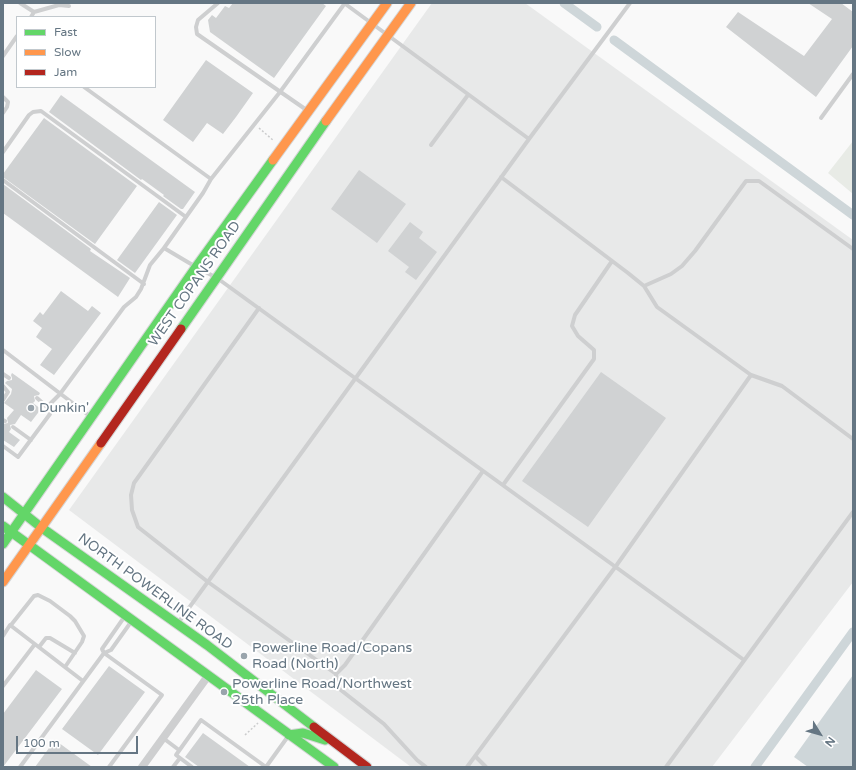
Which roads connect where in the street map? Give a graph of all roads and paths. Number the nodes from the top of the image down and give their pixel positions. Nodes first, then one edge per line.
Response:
1 (20, 3) edge
2 (218, 3) edge
3 (344, 3) edge
4 (387, 3) edge
5 (411, 3) edge
6 (630, 3) edge
7 (69, 6) dead end
8 (34, 12) junction
9 (32, 16) edge
10 (372, 24) junction
11 (388, 36) junction
12 (16, 37) edge
13 (3, 56) edge
14 (853, 74) edge
15 (85, 88) edge
16 (280, 92) junction
17 (468, 95) junction
18 (3, 97) edge
19 (309, 112) junction
20 (3, 113) edge
21 (821, 118) dead end
22 (256, 127) dead end
23 (528, 139) junction
24 (274, 141) dead end
25 (432, 144) dead end
26 (3, 152) edge
27 (501, 177) junction
28 (211, 179) junction
29 (3, 180) edge
30 (186, 217) junction
31 (164, 248) junction
32 (853, 249) edge
33 (612, 261) junction
34 (196, 267) junction
35 (217, 278) junction
36 (144, 284) junction
37 (644, 286) junction
38 (259, 308) junction
39 (3, 350) edge
40 (3, 374) edge
41 (751, 375) junction
42 (9, 378) dead end
43 (355, 378) junction
44 (3, 386) edge
45 (60, 394) junction
46 (37, 398) dead end
47 (3, 400) edge
48 (47, 408) junction
49 (92, 417) junction
50 (12, 427) dead end
51 (18, 431) junction
52 (14, 436) dead end
53 (853, 439) edge
54 (31, 440) junction
55 (9, 443) dead end
56 (4, 447) edge
57 (483, 471) junction
58 (503, 485) junction
59 (3, 497) edge
60 (853, 512) edge
61 (25, 513) junction
62 (3, 526) edge
63 (42, 528) junction
64 (11, 532) junction
65 (3, 544) edge
66 (29, 546) junction
67 (616, 566) junction
68 (3, 582) edge
69 (208, 582) junction
70 (129, 618) junction
71 (177, 624) junction
72 (11, 625) junction
73 (3, 636) edge
74 (35, 644) junction
75 (40, 647) junction
76 (74, 653) junction
77 (104, 653) junction
78 (744, 660) junction
79 (65, 667) junction
80 (336, 674) junction
81 (208, 676) junction
82 (83, 681) junction
83 (3, 686) edge
84 (258, 723) dead end
85 (289, 734) junction
86 (245, 735) dead end
87 (163, 738) junction
88 (338, 746) junction
89 (180, 750) junction
90 (475, 756) junction
91 (180, 758) junction
92 (20, 767) edge
93 (109, 767) edge
94 (142, 767) edge
95 (173, 767) edge
96 (192, 767) edge
97 (266, 767) edge
98 (334, 767) edge
99 (367, 767) edge
100 (426, 767) edge
101 (467, 767) edge
102 (486, 767) edge
103 (666, 767) edge

1 - 8 lane
2 - 16 lane
3 - 10 lane
3 - 16 lane
4 - 10 main road, WEST COPANS ROAD
5 - 11 main road, WEST COPANS ROAD
6 - 23 lane
7 - 8 lane
8 - 9 lane
10 - 11 lane
10 - 19 main road, WEST COPANS ROAD
11 - 17 lane
11 - 35 main road, WEST COPANS ROAD
12 - 13 lane
14 - 21 lane
15 - 28 lane
16 - 19 lane
16 - 28 lane
17 - 23 lane
17 - 25 lane
18 - 20 lane
19 - 34 main road, WEST COPANS ROAD
22 - 24 path
23 - 27 lane
26 - 30 lane
27 - 33 lane
27 - 43 lane
28 - 30 lane
29 - 36 lane
30 - 31 lane
31 - 34 lane
31 - 36 lane
32 - 37 lane
33 - 37 lane
33 - 58 lane
34 - 35 lane
34 - 49 main road, WEST COPANS ROAD
35 - 38 lane
35 - 63 main road, WEST COPANS ROAD
36 - 45 lane
37 - 41 lane
38 - 43 lane
38 - 69 lane
39 - 45 lane
40 - 42 lane
41 - 53 lane
41 - 67 lane
43 - 57 lane
43 - 69 lane
44 - 47 lane
45 - 48 lane
45 - 49 lane
46 - 48 lane
48 - 54 lane
49 - 61 main road, WEST COPANS ROAD
50 - 51 lane
51 - 52 lane
51 - 54 lane
54 - 56 lane
55 - 56 lane
57 - 58 lane
57 - 80 lane
58 - 67 lane
59 - 61 main road, NORTH POWERLINE ROAD
60 - 78 lane
61 - 63 main road, NORTH POWERLINE ROAD
61 - 64 main road, WEST COPANS ROAD
62 - 64 main road
63 - 66 main road, WEST COPANS ROAD
63 - 71 main road, NORTH POWERLINE ROAD
64 - 65 main road, WEST COPANS ROAD
64 - 66 main road
66 - 68 main road, WEST COPANS ROAD
66 - 70 main road
67 - 78 lane
67 - 90 lane
69 - 71 lane
69 - 80 lane
70 - 77 lane
70 - 77 lane
70 - 81 main road
71 - 88 main road, NORTH POWERLINE ROAD
72 - 73 lane
72 - 74 lane
72 - 76 lane
74 - 75 lane
74 - 83 lane
75 - 76 lane
75 - 79 lane
76 - 79 lane
77 - 82 lane
77 - 93 lane
78 - 103 lane
79 - 82 lane
80 - 100 lane
81 - 85 main road
81 - 87 street
82 - 92 lane
84 - 86 path
85 - 88 main road
85 - 97 lane
85 - 98 main road
87 - 89 lane
87 - 94 street
88 - 99 main road, NORTH POWERLINE ROAD
89 - 91 lane
89 - 97 lane
90 - 101 lane
90 - 102 lane
91 - 95 lane
91 - 96 lane

